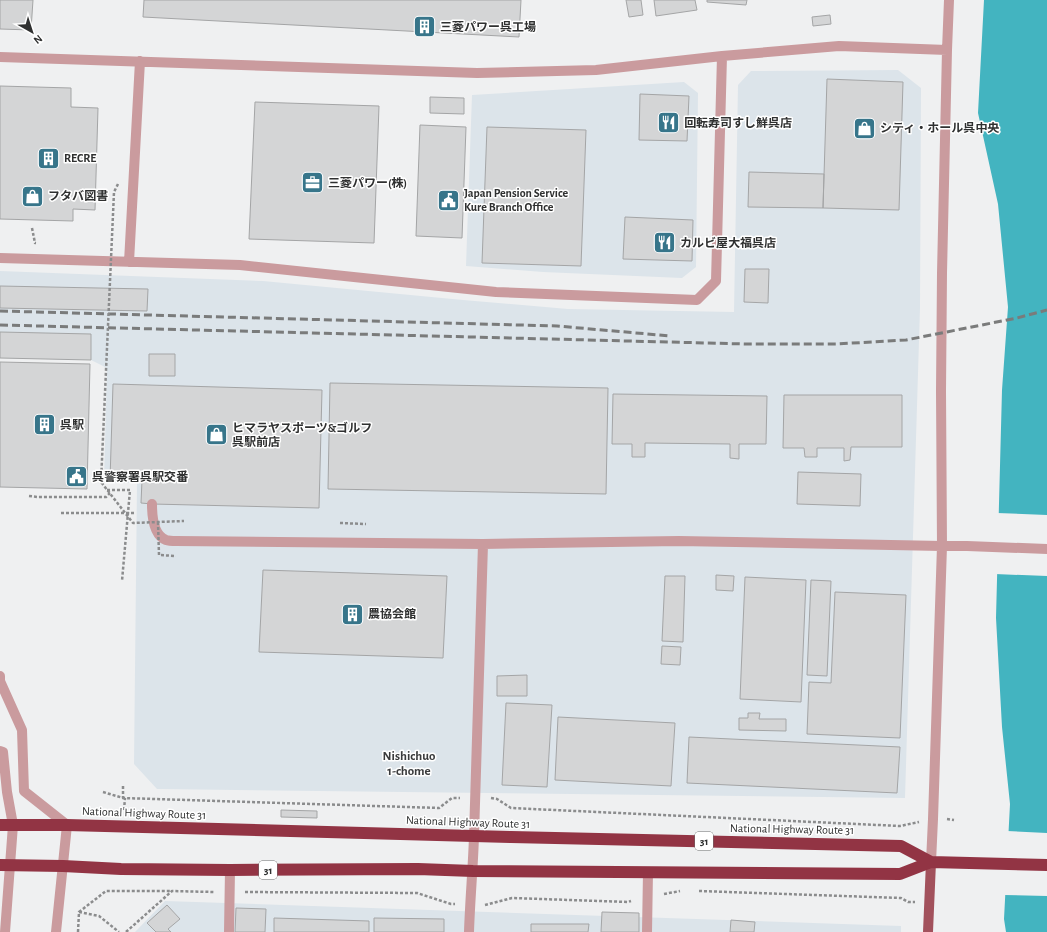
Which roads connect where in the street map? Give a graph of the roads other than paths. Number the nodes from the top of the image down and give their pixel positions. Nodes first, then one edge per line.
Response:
1 (949, 0) edge
2 (947, 50) junction
3 (722, 56) junction
4 (0, 57) edge
5 (140, 61) junction
6 (0, 258) edge
7 (129, 262) junction
8 (152, 504) dead end
9 (483, 544) junction
10 (942, 546) junction
11 (1047, 549) edge
12 (0, 676) edge
13 (0, 751) edge
14 (0, 825) edge
15 (13, 825) junction
16 (67, 825) junction
17 (474, 836) junction
18 (931, 862) junction
19 (5, 865) edge
20 (1047, 865) edge
21 (63, 866) junction
22 (230, 870) junction
23 (473, 871) junction
24 (648, 872) junction
25 (5, 932) edge
26 (56, 932) edge
27 (229, 932) edge
28 (469, 932) edge
29 (647, 932) edge
30 (928, 932) edge

1 - 2 street
2 - 3 street
2 - 10 street
3 - 5 street
3 - 7 street
4 - 5 street
5 - 7 street
6 - 7 street
8 - 9 street
9 - 10 street
9 - 17 street
10 - 11 street
10 - 18 street
12 - 16 street
13 - 15 street
14 - 15 highway, National Highway Route 31 / 31
15 - 16 highway, National Highway Route 31 / 31
15 - 19 street
16 - 17 highway, National Highway Route 31 / 31
16 - 21 street
17 - 18 highway, National Highway Route 31 / 31
17 - 23 street
18 - 20 highway, National Highway Route 31 / 31
18 - 24 highway, National Highway Route 31 / 31
18 - 30 main road
19 - 21 highway, National Highway Route 31 / 31
19 - 25 street
21 - 22 highway, National Highway Route 31 / 31
21 - 26 street
22 - 23 highway, National Highway Route 31 / 31
22 - 27 street
23 - 24 highway, National Highway Route 31 / 31
23 - 28 street
24 - 29 street

